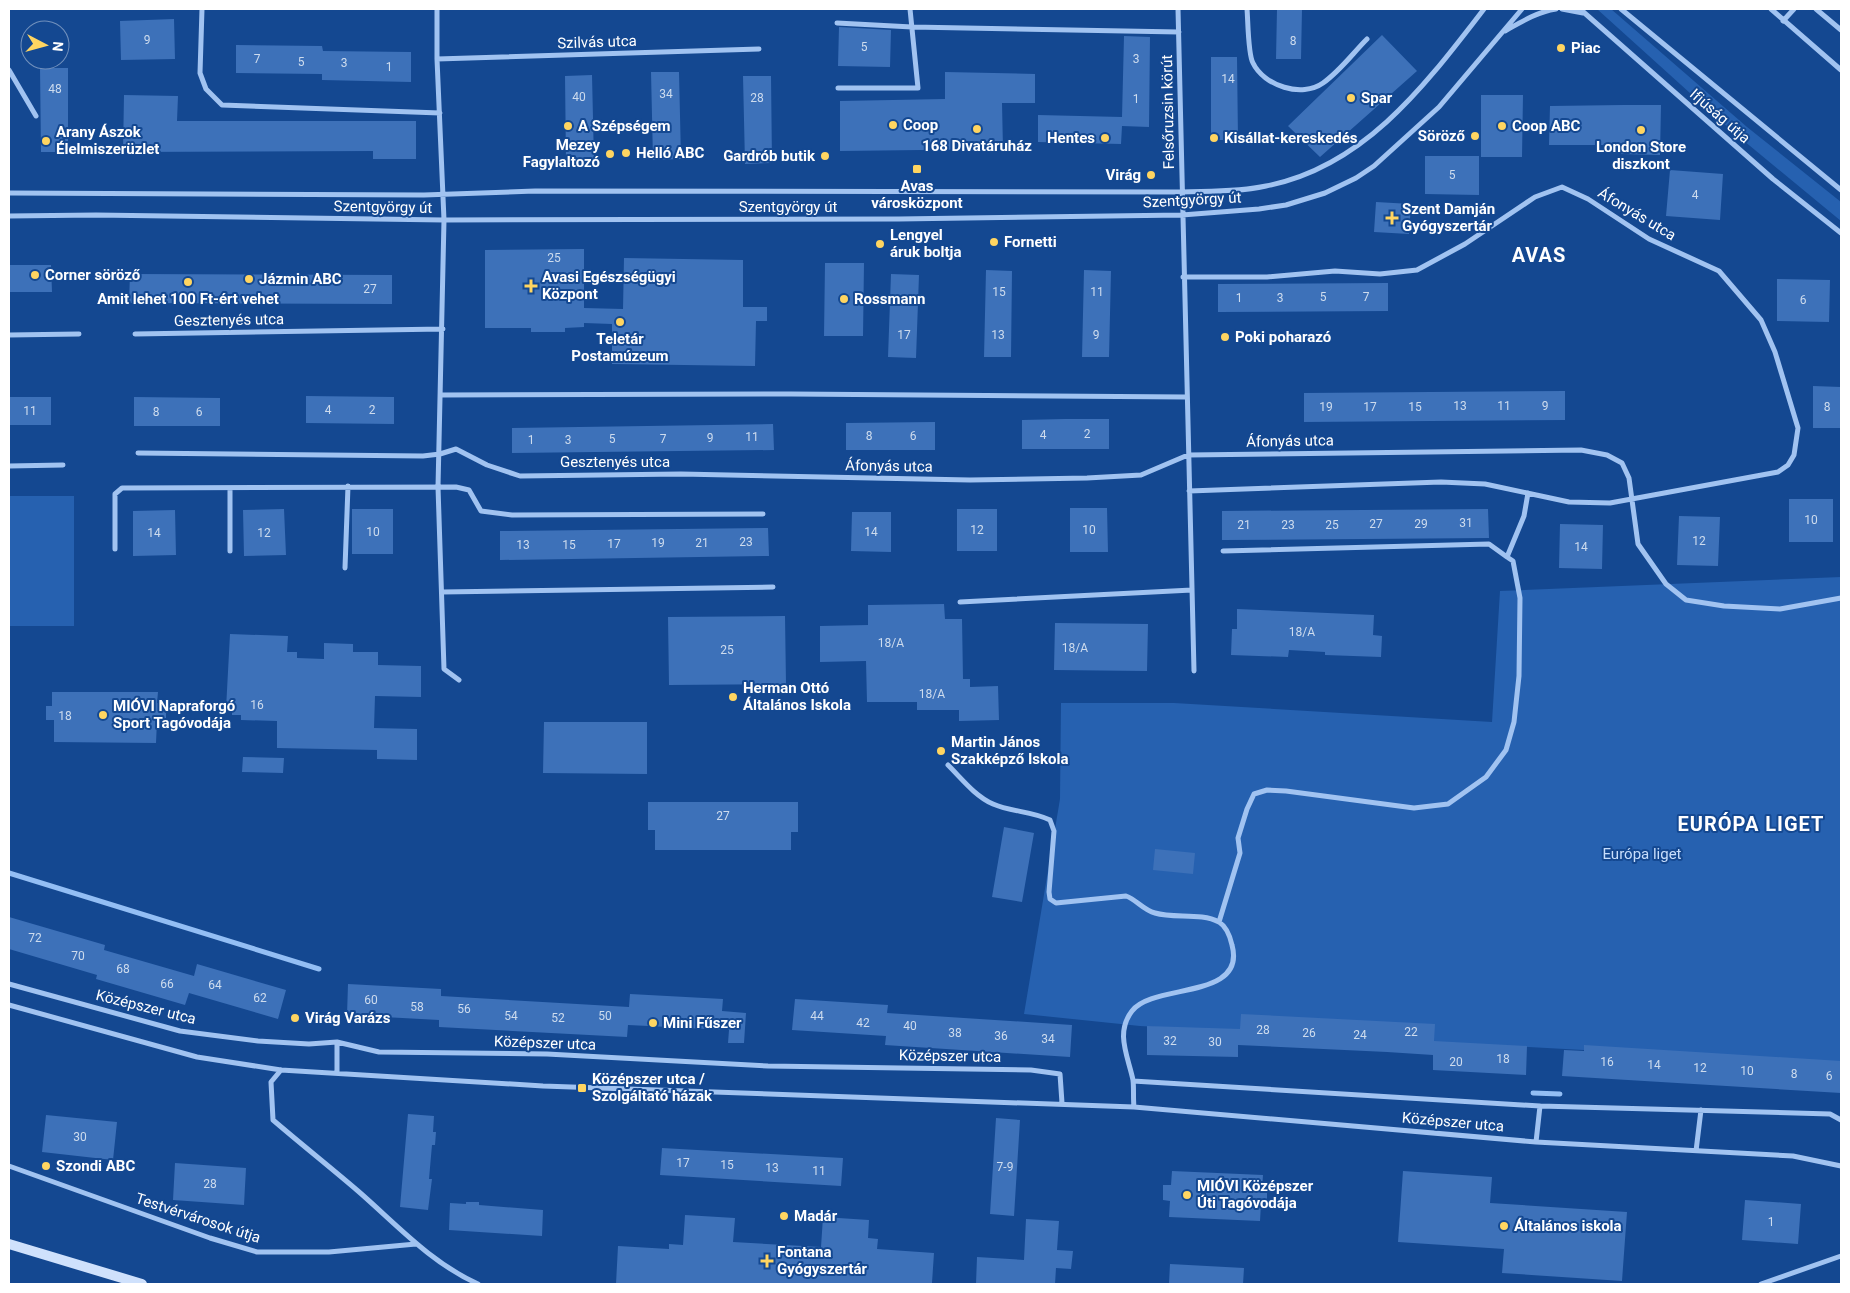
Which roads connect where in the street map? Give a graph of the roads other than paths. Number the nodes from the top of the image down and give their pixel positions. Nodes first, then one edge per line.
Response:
1 (202, 9) edge
2 (437, 9) edge
3 (910, 9) edge
4 (1178, 9) edge
5 (1247, 9) edge
6 (1484, 9) edge
7 (1522, 9) edge
8 (1556, 9) edge
9 (1562, 9) edge
10 (1580, 9) edge
11 (1622, 9) edge
12 (1771, 9) edge
13 (1794, 9) edge
14 (1816, 9) edge
15 (1586, 14) junction
16 (1783, 21) junction
17 (837, 23) dead end
18 (912, 27) junction
19 (1841, 30) edge
20 (1180, 32) junction
21 (1501, 34) junction
22 (1368, 39) dead end
23 (759, 49) dead end
24 (437, 59) junction
25 (9, 70) edge
26 (1841, 70) edge
27 (838, 88) dead end
28 (440, 113) junction
29 (36, 116) dead end
30 (1841, 190) edge
31 (1182, 192) junction
32 (9, 193) edge
33 (443, 193) junction
34 (1182, 215) junction
35 (9, 216) edge
36 (444, 220) junction
37 (1841, 233) edge
38 (1184, 277) junction
39 (443, 329) junction
40 (9, 334) edge
41 (79, 334) dead end
42 (135, 334) dead end
43 (441, 395) junction
44 (1186, 397) junction
45 (138, 452) dead end
46 (440, 454) junction
47 (1188, 455) junction
48 (62, 464) dead end
49 (9, 466) edge
50 (796, 476) joint
51 (348, 486) junction
52 (438, 487) junction
53 (230, 488) junction
54 (1189, 491) junction
55 (1528, 492) junction
56 (1631, 499) junction
57 (763, 514) dead end
58 (115, 549) dead end
59 (230, 551) dead end
60 (1223, 551) dead end
61 (1507, 556) junction
62 (345, 568) dead end
63 (773, 587) dead end
64 (1192, 590) junction
65 (442, 592) junction
66 (1841, 598) edge
67 (960, 602) dead end
68 (1194, 671) dead end
69 (459, 680) dead end
70 (948, 765) dead end
71 (1220, 922) junction
72 (9, 984) edge
73 (9, 1005) edge
74 (337, 1042) junction
75 (281, 1070) junction
76 (337, 1072) junction
77 (1133, 1081) junction
78 (1062, 1104) junction
79 (1540, 1106) junction
80 (1134, 1107) junction
81 (1702, 1110) junction
82 (1841, 1120) edge
83 (1536, 1142) junction
84 (1696, 1151) junction
85 (9, 1166) edge
86 (1841, 1166) edge
87 (9, 1244) edge
88 (416, 1244) junction
89 (1841, 1256) edge
90 (142, 1284) edge
91 (478, 1284) edge
92 (1762, 1284) edge

1 - 28 street
2 - 24 street
3 - 18 street
4 - 20 street, Felsőruzsin körút
5 - 22 street
6 - 31 street, Szentgyörgy út
7 - 21 street, Szentgyörgy út
8 - 21 street, Szentgyörgy út
9 - 15 street, Ifjúság útja
10 - 15 street, Ifjúság útja
11 - 30 street, Ifjúság útja
12 - 16 street
13 - 16 street
14 - 19 street
15 - 37 street, Ifjúság útja
16 - 26 street
17 - 18 street
18 - 20 street
18 - 27 street
20 - 31 street, Felsőruzsin körút
21 - 34 street, Szentgyörgy út
23 - 24 street, Szilvás utca
24 - 28 street
25 - 29 street
28 - 33 street
31 - 33 street, Szentgyörgy út
31 - 34 street
32 - 33 street, Szentgyörgy út
33 - 36 street
34 - 36 street, Szentgyörgy út
34 - 38 street
35 - 36 street, Szentgyörgy út
36 - 39 street
38 - 44 street
38 - 56 street, Áfonyás utca
39 - 42 street, Gesztenyés utca
39 - 43 street
40 - 41 street
43 - 44 street
43 - 46 street
44 - 47 street
45 - 46 street, Gesztenyés utca
46 - 50 street, Gesztenyés utca
46 - 52 street
47 - 50 street, Áfonyás utca
47 - 54 street
47 - 56 street, Áfonyás utca
48 - 49 street
51 - 52 street
51 - 53 street
51 - 62 street
52 - 57 street
52 - 65 street
53 - 58 street
53 - 59 street
54 - 55 street, Áfonyás utca
54 - 64 street
55 - 56 street, Áfonyás utca
55 - 61 street
56 - 66 street
60 - 61 street
61 - 71 street
63 - 65 street
64 - 67 street
64 - 68 street
65 - 69 street
70 - 71 street
71 - 77 street
72 - 74 street, Középszer utca
73 - 75 street, Középszer utca
74 - 76 street
74 - 78 street, Középszer utca
75 - 76 street, Középszer utca
75 - 88 street
76 - 78 street, Középszer utca
77 - 79 street, Középszer utca
77 - 80 street
78 - 80 street, Középszer utca
79 - 81 street, Középszer utca
79 - 83 street
80 - 83 street, Középszer utca
81 - 82 street
81 - 84 street
83 - 84 street, Középszer utca
84 - 86 street, Középszer utca
85 - 88 street, Testvérvárosok útja
87 - 90 street
88 - 91 street
89 - 92 street

